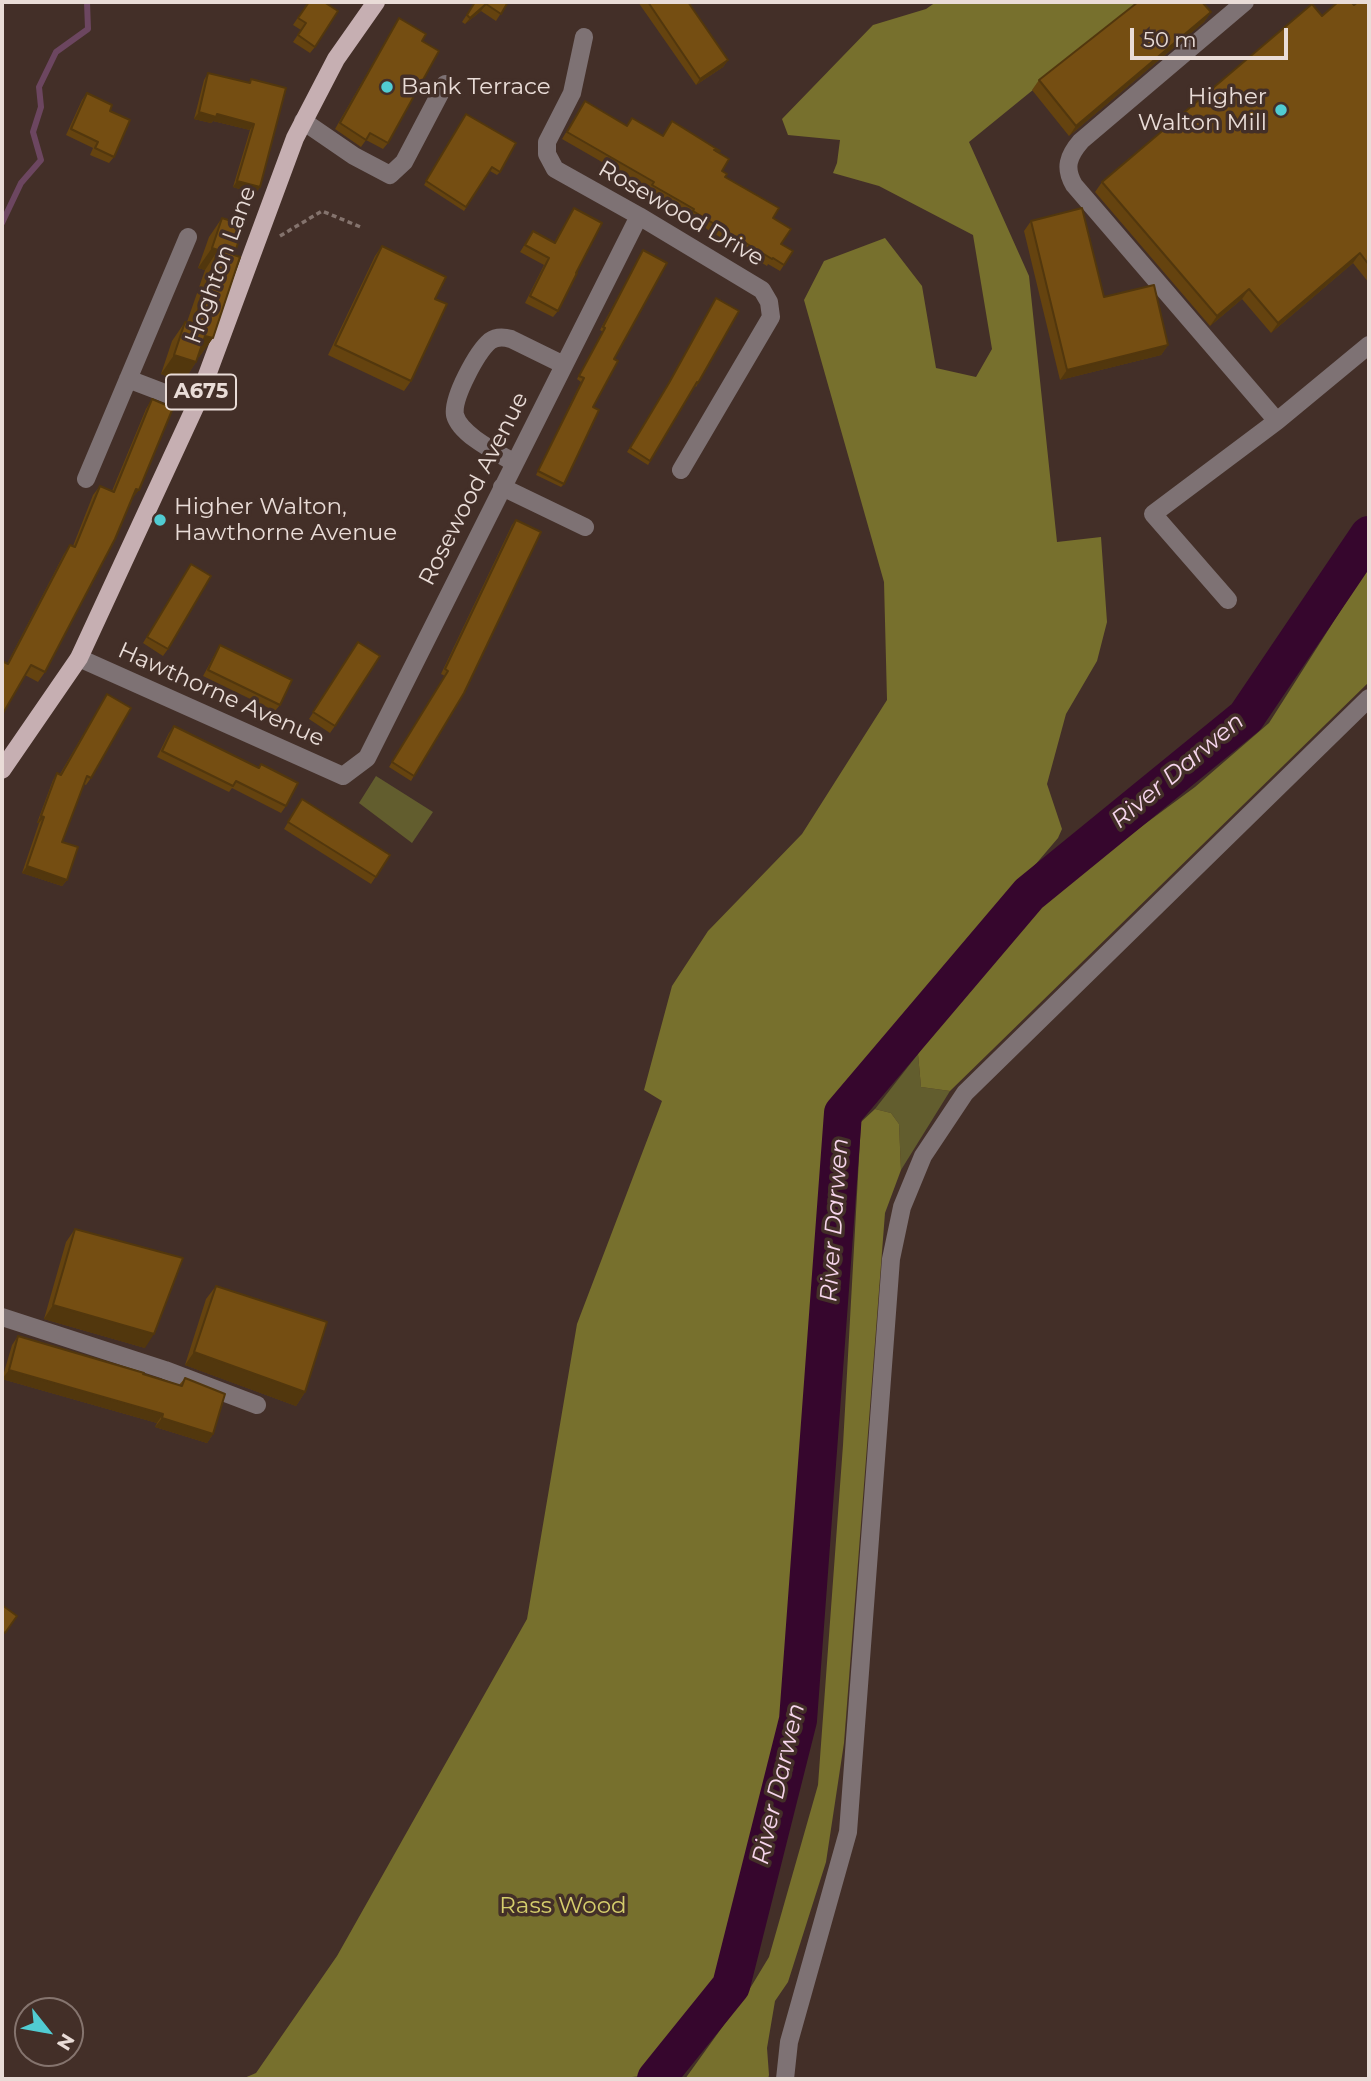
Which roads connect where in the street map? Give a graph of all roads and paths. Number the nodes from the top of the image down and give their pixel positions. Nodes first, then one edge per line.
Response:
1 (376, 2) edge
2 (1245, 2) edge
3 (584, 37) dead end
4 (445, 84) dead end
5 (303, 121) junction
6 (639, 216) junction
7 (363, 228) dead end
8 (188, 237) dead end
9 (256, 241) junction
10 (1369, 345) edge
11 (564, 365) junction
12 (128, 379) junction
13 (196, 405) junction
14 (1277, 421) junction
15 (514, 463) junction
16 (681, 470) dead end
17 (86, 479) dead end
18 (502, 487) junction
19 (585, 527) dead end
20 (1228, 600) dead end
21 (79, 658) junction
22 (1369, 698) edge
23 (2, 771) edge
24 (343, 776) joint
25 (2, 1317) edge
26 (257, 1405) dead end
27 (785, 2079) edge

1 - 5 main road, Hoghton Lane / A675
2 - 14 street
3 - 6 street, Rosewood Drive
4 - 5 street
5 - 9 main road, Hoghton Lane / A675
6 - 11 street, Rosewood Avenue
6 - 16 street, Rosewood Drive
7 - 9 path
8 - 12 street
9 - 13 main road, Hoghton Lane / A675
10 - 14 street
11 - 15 street, Rosewood Avenue
11 - 15 street
12 - 13 street
12 - 17 street
13 - 21 main road, Hoghton Lane / A675
14 - 20 street
15 - 18 street, Rosewood Avenue
18 - 19 street
18 - 24 street, Rosewood Avenue
21 - 23 main road, Hoghton Lane / A675
21 - 24 street, Hawthorne Avenue
22 - 27 street
25 - 26 street

